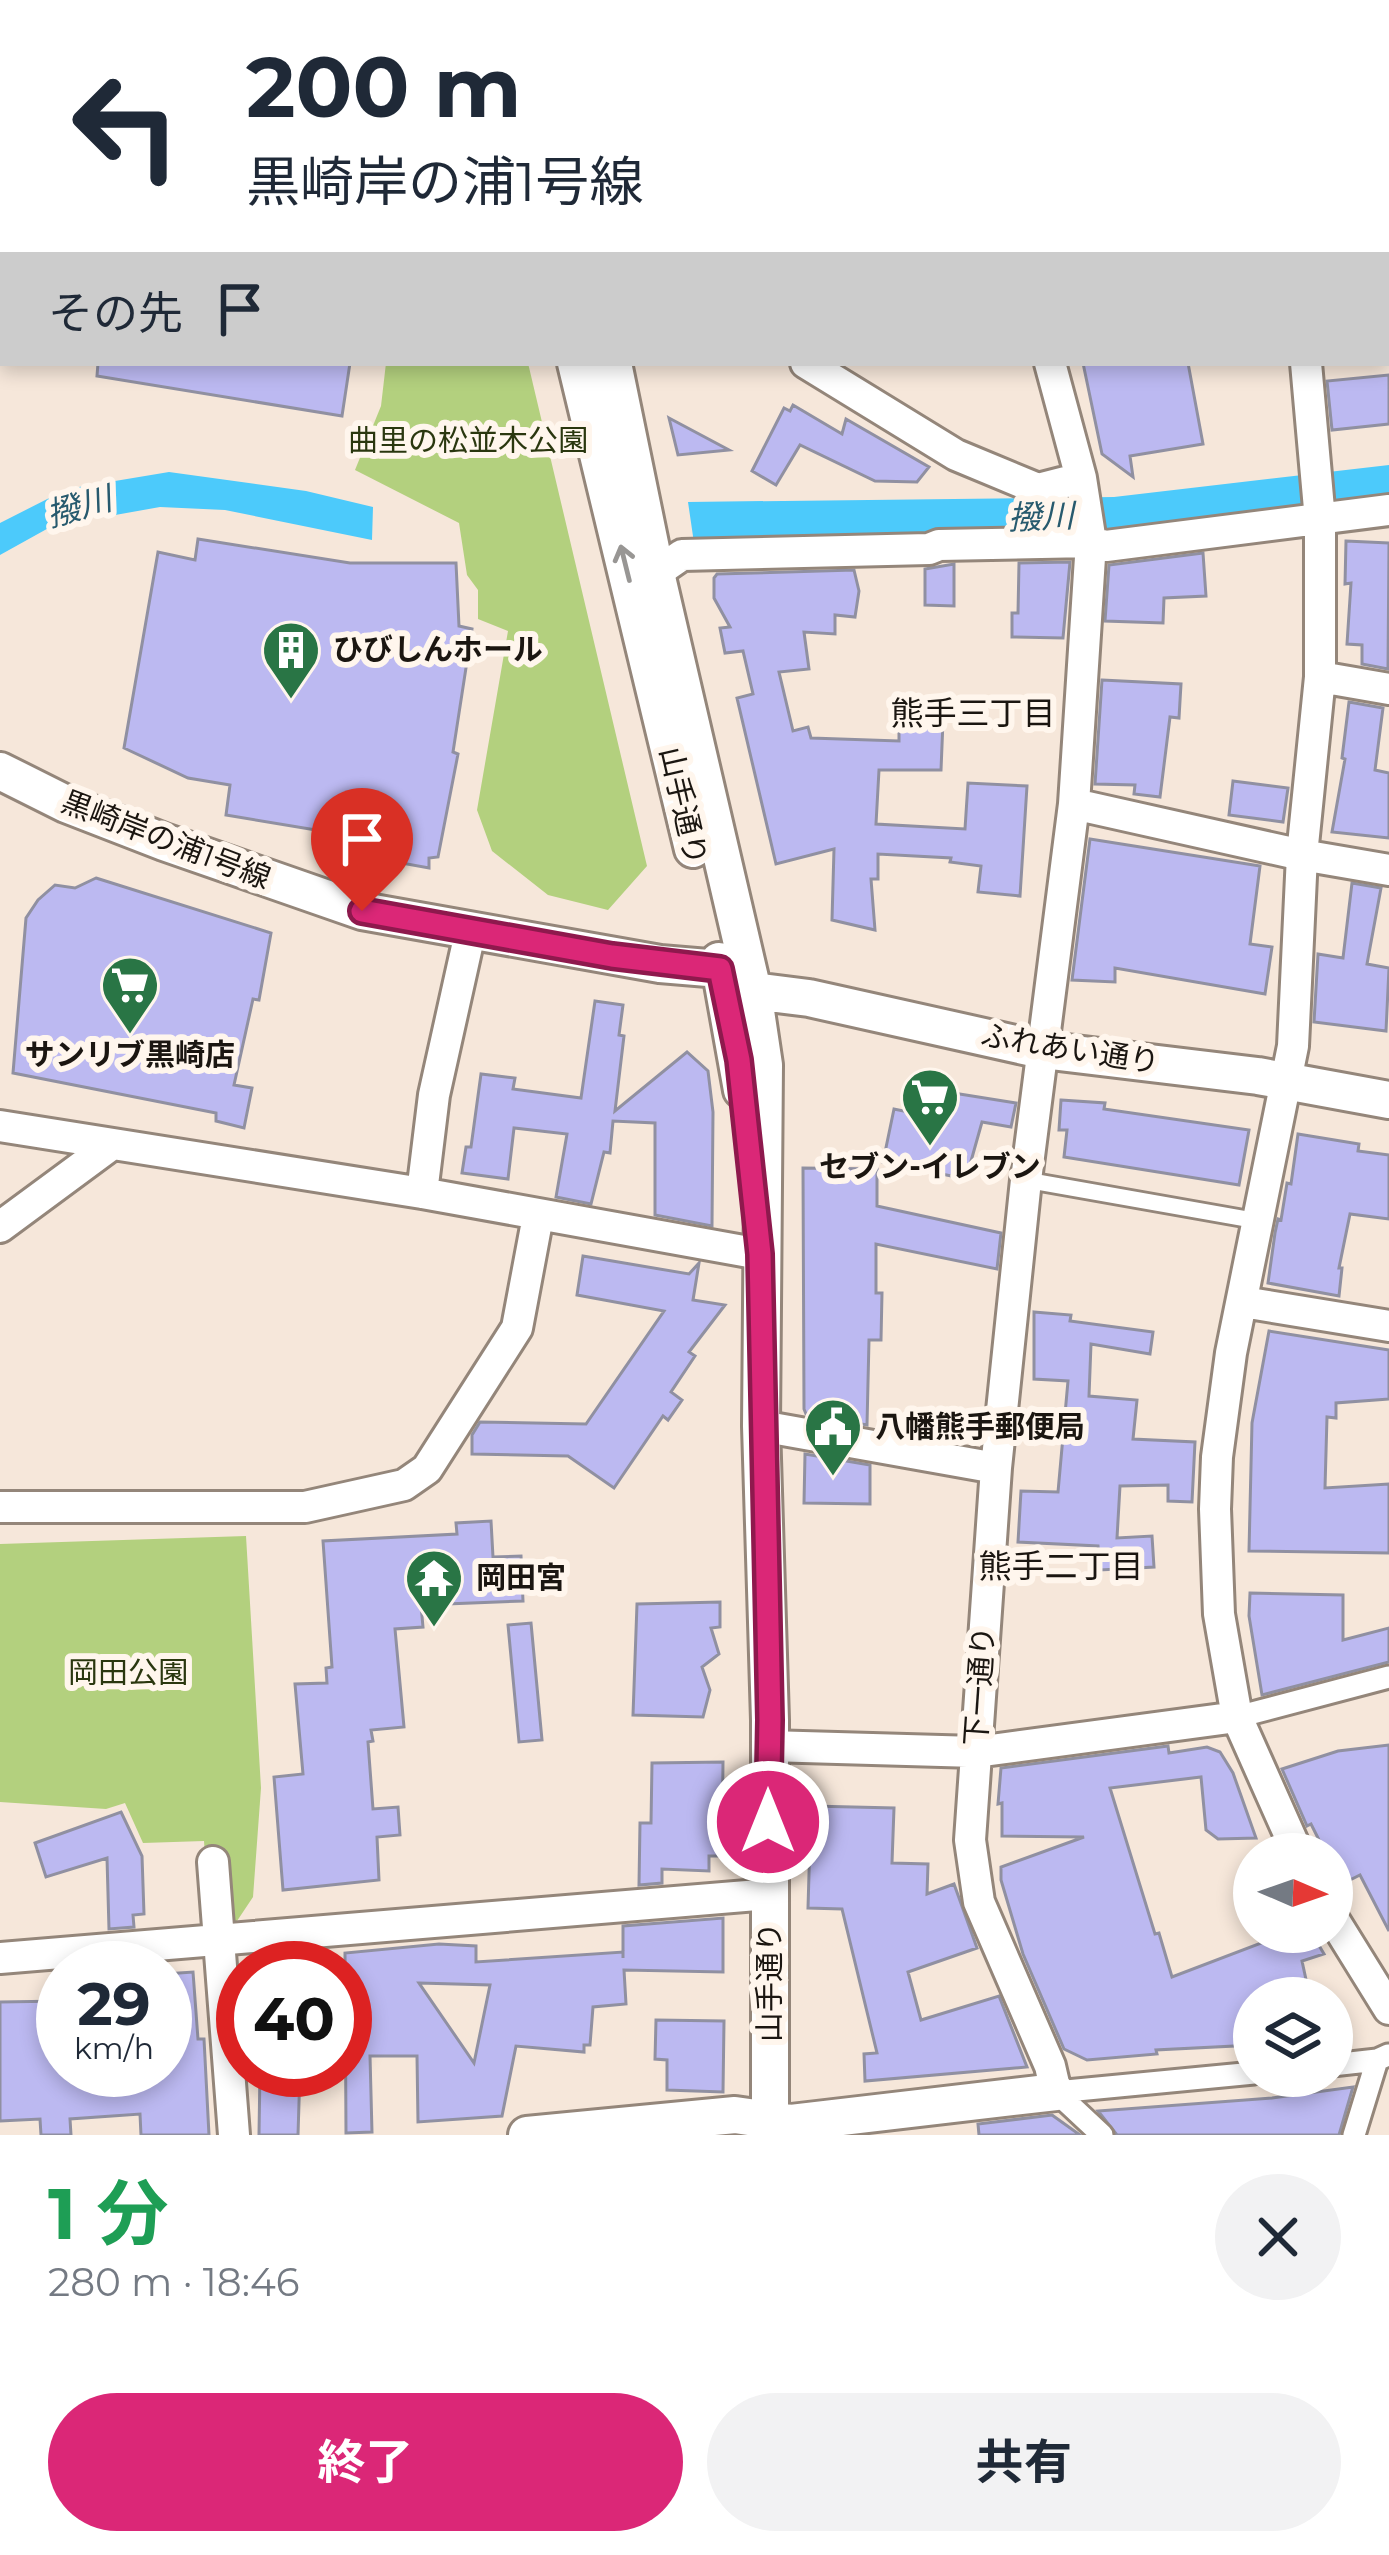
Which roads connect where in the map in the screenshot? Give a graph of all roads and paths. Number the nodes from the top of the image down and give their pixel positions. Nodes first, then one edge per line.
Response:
1 (577, 366) edge
2 (615, 366) edge
3 (811, 366) edge
4 (1051, 366) edge
5 (1306, 366) edge
6 (1082, 478) junction
7 (1389, 509) edge
8 (1320, 520) junction
9 (1091, 542) junction
10 (656, 573) junction
11 (1320, 677) junction
12 (1389, 689) edge
13 (0, 772) edge
14 (1074, 804) junction
15 (1302, 855) junction
16 (1389, 870) edge
17 (470, 933) junction
18 (720, 969) junction
19 (753, 991) junction
20 (1042, 1050) junction
21 (1287, 1081) junction
22 (1389, 1100) edge
23 (0, 1126) edge
24 (111, 1144) junction
25 (1026, 1180) junction
26 (422, 1193) junction
27 (538, 1216) junction
28 (1258, 1221) junction
29 (0, 1227) edge
30 (760, 1254) junction
31 (1243, 1302) junction
32 (1389, 1326) edge
33 (761, 1426) junction
34 (996, 1468) junction
35 (0, 1507) edge
36 (1389, 1677) edge
37 (1237, 1717) junction
38 (768, 1746) junction
39 (976, 1752) junction
40 (1289, 1833) edge
41 (213, 1862) dead end
42 (770, 1894) junction
43 (219, 1941) edge
44 (230, 1941) edge
45 (216, 1942) edge
46 (1353, 1951) edge
47 (0, 1958) edge
48 (1389, 2009) edge
49 (1383, 2057) edge
50 (1353, 2062) edge
51 (1233, 2074) edge
52 (1056, 2092) junction
53 (231, 2097) edge
54 (770, 2128) edge
55 (234, 2135) edge
56 (527, 2135) edge
57 (1102, 2135) edge
58 (1354, 2135) edge

18 -> 1 street, 山手通り
2 - 10 street, 山手通り
3 - 6 street
4 - 6 street, 下一通り
5 - 8 street
6 - 9 street, 下一通り
7 - 8 street
8 - 9 street
8 - 11 street
9 - 10 street
9 - 14 street, 下一通り
10 - 19 street, 山手通り
11 - 12 street
11 - 15 street
13 - 17 street, 黒崎岸の浦1号線
14 - 15 street
14 - 20 street, 下一通り
15 - 16 street
15 - 21 street
17 - 18 street, 黒崎岸の浦1号線
17 - 26 street
18 - 19 street, 黒崎岸の浦1号線
18 - 30 street, 山手通り
19 - 20 street, ふれあい通り
19 - 30 street, 山手通り
20 - 21 street, ふれあい通り
20 - 25 street, 下一通り
21 - 22 street, ふれあい通り
21 - 28 street
23 - 24 street
24 - 26 street
24 - 29 street
25 - 28 lane
25 - 34 street, 下一通り
26 - 27 street
27 - 30 street
27 - 35 street
28 - 31 street
30 - 33 street, 山手通り
31 - 32 street
31 - 37 street
33 - 34 street
33 - 38 street, 山手通り
34 - 39 street, 下一通り
36 - 37 street
37 - 39 street
37 - 40 street
38 - 39 street
38 - 42 street, 山手通り
39 - 52 street, 下一通り
41 - 43 street
42 - 44 street
42 - 54 street, 山手通り
45 - 47 street
46 - 48 street
49 - 50 street
49 - 58 street
51 - 52 street
52 - 54 street
52 - 57 street
53 - 55 street
54 - 56 street

